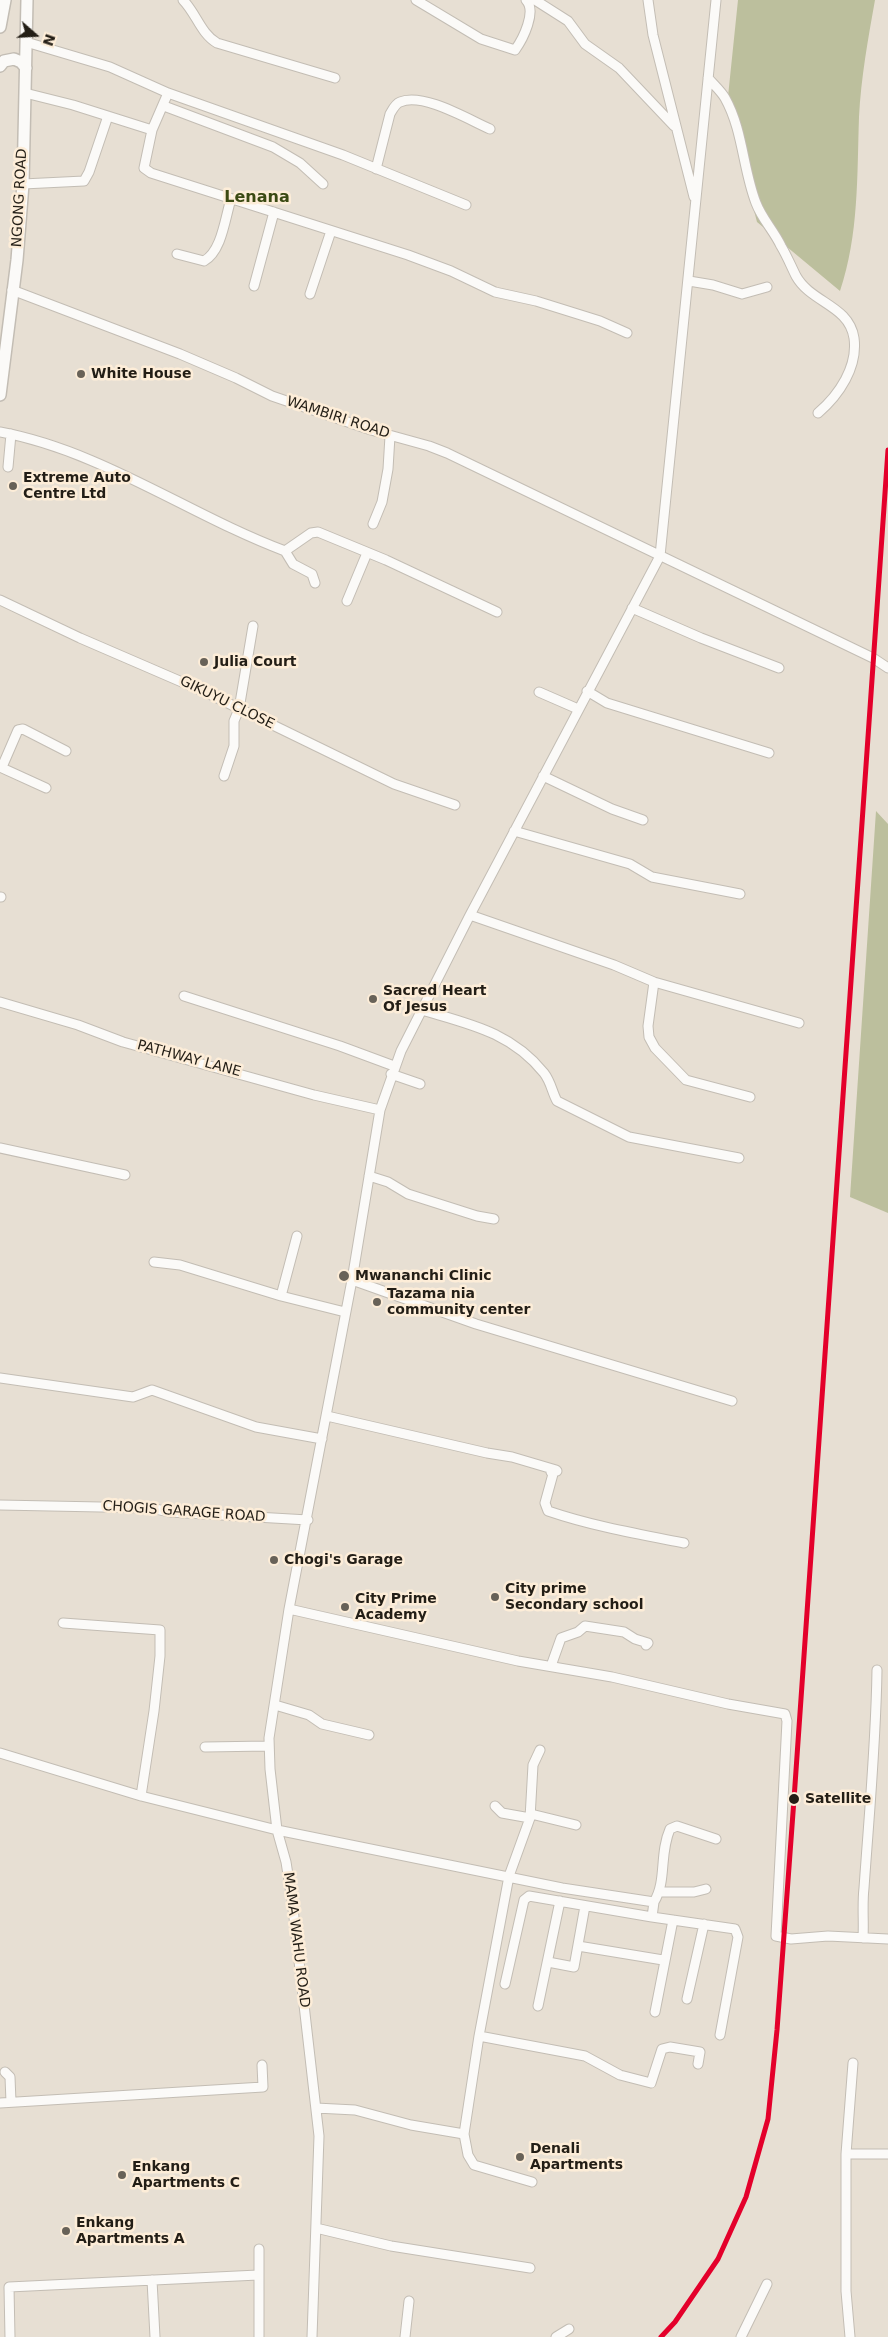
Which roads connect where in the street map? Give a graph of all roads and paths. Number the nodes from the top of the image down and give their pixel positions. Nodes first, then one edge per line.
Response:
1 (5, 0) edge
2 (27, 0) edge
3 (183, 0) edge
4 (416, 0) edge
5 (526, 0) edge
6 (535, 0) edge
7 (648, 0) edge
8 (716, 0) edge
9 (0, 27) edge
10 (26, 42) junction
11 (0, 66) edge
12 (26, 68) junction
13 (335, 78) dead end
14 (708, 78) junction
15 (25, 93) junction
16 (168, 93) junction
17 (164, 106) junction
18 (108, 116) junction
19 (675, 127) junction
20 (490, 129) dead end
21 (152, 130) junction
22 (376, 169) junction
23 (22, 184) junction
24 (324, 184) dead end
25 (231, 199) junction
26 (696, 204) junction
27 (466, 205) dead end
28 (274, 212) junction
29 (331, 231) junction
30 (177, 254) dead end
31 (689, 281) junction
32 (254, 286) dead end
33 (768, 287) dead end
34 (0, 288) edge
35 (12, 290) junction
36 (310, 294) dead end
37 (627, 334) dead end
38 (0, 395) edge
39 (818, 413) dead end
40 (0, 432) edge
41 (11, 434) junction
42 (390, 436) junction
43 (8, 467) dead end
44 (373, 524) dead end
45 (285, 551) junction
46 (367, 553) junction
47 (660, 556) junction
48 (315, 583) dead end
49 (0, 600) edge
50 (347, 601) dead end
51 (632, 608) junction
52 (497, 612) dead end
53 (253, 626) dead end
54 (779, 668) dead end
55 (888, 668) edge
56 (587, 691) junction
57 (539, 692) dead end
58 (239, 709) junction
59 (578, 709) junction
60 (66, 751) dead end
61 (769, 753) dead end
62 (1, 767) edge
63 (224, 776) dead end
64 (542, 776) junction
65 (46, 788) dead end
66 (455, 804) dead end
67 (643, 820) dead end
68 (514, 831) junction
69 (740, 894) dead end
70 (470, 915) junction
71 (654, 982) junction
72 (184, 996) dead end
73 (0, 1002) edge
74 (422, 1010) junction
75 (799, 1022) dead end
76 (393, 1070) junction
77 (420, 1084) dead end
78 (750, 1097) dead end
79 (380, 1110) junction
80 (0, 1148) edge
81 (739, 1158) dead end
82 (125, 1175) dead end
83 (369, 1176) junction
84 (494, 1219) dead end
85 (297, 1236) dead end
86 (154, 1262) dead end
87 (352, 1280) junction
88 (281, 1296) junction
89 (344, 1312) junction
90 (0, 1378) edge
91 (732, 1401) dead end
92 (327, 1416) junction
93 (322, 1439) junction
94 (0, 1505) edge
95 (308, 1520) junction
96 (684, 1542) dead end
97 (289, 1609) junction
98 (63, 1623) dead end
99 (646, 1645) dead end
100 (551, 1666) junction
101 (877, 1670) dead end
102 (275, 1705) junction
103 (369, 1735) dead end
104 (268, 1746) junction
105 (205, 1747) dead end
106 (540, 1750) dead end
107 (0, 1753) edge
108 (141, 1796) junction
109 (495, 1806) dead end
110 (530, 1816) junction
111 (576, 1825) dead end
112 (277, 1830) junction
113 (716, 1839) dead end
114 (509, 1876) junction
115 (706, 1889) dead end
116 (660, 1892) junction
117 (560, 1901) junction
118 (654, 1902) junction
119 (585, 1906) junction
120 (652, 1917) junction
121 (673, 1920) junction
122 (704, 1924) junction
123 (863, 1938) junction
124 (888, 1939) edge
125 (578, 1946) junction
126 (663, 1960) junction
127 (548, 1962) junction
128 (505, 1984) dead end
129 (687, 1999) dead end
130 (538, 2006) dead end
131 (655, 2012) dead end
132 (720, 2035) dead end
133 (479, 2036) junction
134 (853, 2063) dead end
135 (698, 2064) dead end
136 (262, 2065) dead end
137 (4, 2072) dead end
138 (11, 2102) junction
139 (0, 2103) edge
140 (316, 2108) junction
141 (464, 2134) junction
142 (846, 2154) junction
143 (888, 2154) edge
144 (532, 2182) dead end
145 (316, 2228) junction
146 (259, 2249) dead end
147 (530, 2268) dead end
148 (258, 2275) junction
149 (152, 2280) junction
150 (767, 2284) dead end
151 (5, 2286) edge
152 (409, 2301) dead end
153 (569, 2329) dead end
154 (10, 2337) edge
155 (155, 2337) edge
156 (259, 2337) edge
157 (314, 2337) edge
158 (405, 2337) edge
159 (556, 2337) edge
160 (741, 2337) edge
161 (850, 2337) edge

1 - 9 main road
2 - 10 main road, NGONG ROAD
3 - 13 street
4 - 5 street
6 - 19 street
7 - 19 street
8 - 14 street
10 - 12 main road, NGONG ROAD
10 - 16 street
11 - 12 main road
12 - 15 main road, NGONG ROAD
14 - 26 street
14 - 39 street
15 - 18 street
15 - 23 main road, NGONG ROAD
16 - 17 street
16 - 22 street
17 - 21 street
17 - 24 street
18 - 21 street
18 - 23 street
19 - 26 street
20 - 22 street
21 - 25 street
22 - 27 street
23 - 35 main road, NGONG ROAD
25 - 28 street
25 - 30 street
26 - 31 street
28 - 29 street
28 - 32 street
29 - 36 street
29 - 37 street
31 - 33 street
31 - 47 street
34 - 35 main road
35 - 38 main road, NGONG ROAD
35 - 42 street, WAMBIRI ROAD
40 - 41 street
41 - 43 street
41 - 45 street
42 - 44 street
42 - 47 street, WAMBIRI ROAD
45 - 46 street
45 - 48 street
46 - 50 street
46 - 52 street
47 - 51 street, MAMA WAHU ROAD
47 - 55 street, WAMBIRI ROAD
49 - 58 street, GIKUYU CLOSE
51 - 54 street
51 - 56 street, MAMA WAHU ROAD
53 - 58 street
56 - 59 street, MAMA WAHU ROAD
56 - 61 street
57 - 59 street
58 - 63 street
58 - 66 street, GIKUYU CLOSE
59 - 64 street, MAMA WAHU ROAD
60 - 62 street
62 - 65 street
64 - 67 street
64 - 68 street, MAMA WAHU ROAD
68 - 69 street
68 - 70 street, MAMA WAHU ROAD
70 - 71 street
70 - 74 street, MAMA WAHU ROAD
71 - 75 street
71 - 78 street
72 - 76 street
73 - 79 street, PATHWAY LANE
74 - 76 street, MAMA WAHU ROAD
74 - 81 street
76 - 77 street
76 - 79 street, MAMA WAHU ROAD
79 - 83 street, MAMA WAHU ROAD
80 - 82 street
83 - 84 street
83 - 87 street, MAMA WAHU ROAD
85 - 88 street
86 - 88 street
87 - 89 street, MAMA WAHU ROAD
87 - 91 street
88 - 89 street
89 - 92 street, MAMA WAHU ROAD
90 - 93 street
92 - 93 street, MAMA WAHU ROAD
92 - 96 street
93 - 95 street, MAMA WAHU ROAD
94 - 95 street, CHOGIS GARAGE ROAD
95 - 97 street, MAMA WAHU ROAD
97 - 100 street
97 - 102 street, MAMA WAHU ROAD
98 - 108 street
99 - 100 street
100 - 123 street
101 - 123 street
102 - 103 street
102 - 104 street, MAMA WAHU ROAD
104 - 105 street
104 - 112 street, MAMA WAHU ROAD
106 - 110 street
107 - 108 street
108 - 112 street
109 - 110 street
110 - 111 street
110 - 114 street
112 - 114 street
112 - 140 street, MAMA WAHU ROAD
113 - 116 street
114 - 118 street
114 - 133 street
115 - 116 street
116 - 118 street
117 - 119 street
117 - 127 street
117 - 128 street
118 - 120 street
119 - 120 street
119 - 125 street
120 - 121 street
121 - 122 street
121 - 126 street
122 - 129 street
122 - 132 street
123 - 124 street
125 - 126 street
125 - 127 street
126 - 131 street
127 - 130 street
133 - 135 street
133 - 141 street
134 - 142 street
136 - 138 street
137 - 138 street
138 - 139 street
140 - 141 street
140 - 145 street, MAMA WAHU ROAD
141 - 144 street
142 - 143 street
142 - 161 street
145 - 147 street
145 - 157 street, MAMA WAHU ROAD
146 - 148 street
148 - 149 street
148 - 156 street
149 - 151 street
149 - 155 street
150 - 160 street
151 - 154 street
152 - 158 street
153 - 159 street

